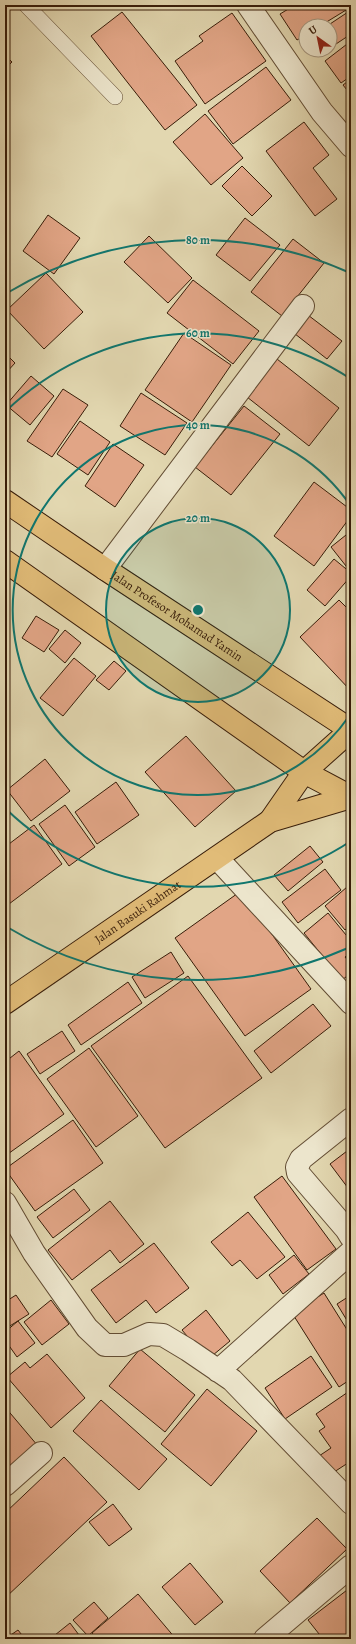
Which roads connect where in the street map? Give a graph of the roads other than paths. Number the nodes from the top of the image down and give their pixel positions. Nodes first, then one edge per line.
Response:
1 (26, 5) edge
2 (248, 5) edge
3 (114, 97) dead end
4 (351, 146) edge
5 (303, 306) dead end
6 (5, 501) edge
7 (5, 561) edge
8 (104, 569) junction
9 (351, 730) edge
10 (304, 772) junction
11 (351, 797) edge
12 (270, 821) junction
13 (217, 858) junction
14 (5, 1003) edge
15 (351, 1003) edge
16 (351, 1119) edge
17 (5, 1203) edge
18 (351, 1237) edge
19 (351, 1252) edge
20 (218, 1371) junction
21 (42, 1453) dead end
22 (5, 1485) edge
23 (351, 1503) edge
24 (351, 1566) edge
25 (265, 1639) edge

1 - 3 lane
2 - 4 street
5 - 8 street
6 - 8 main road, Jalan Profesor Mohamad Yamin
7 - 10 main road
8 - 9 main road, Jalan Profesor Mohamad Yamin
9 - 10 main road
10 - 11 main road
10 - 12 main road
11 - 12 main road
12 - 13 main road, Jalan Basuki Rahmat
13 - 14 main road, Jalan Basuki Rahmat
13 - 15 street
16 - 18 street
17 - 20 street
19 - 20 street
20 - 23 street
21 - 22 street
24 - 25 street

